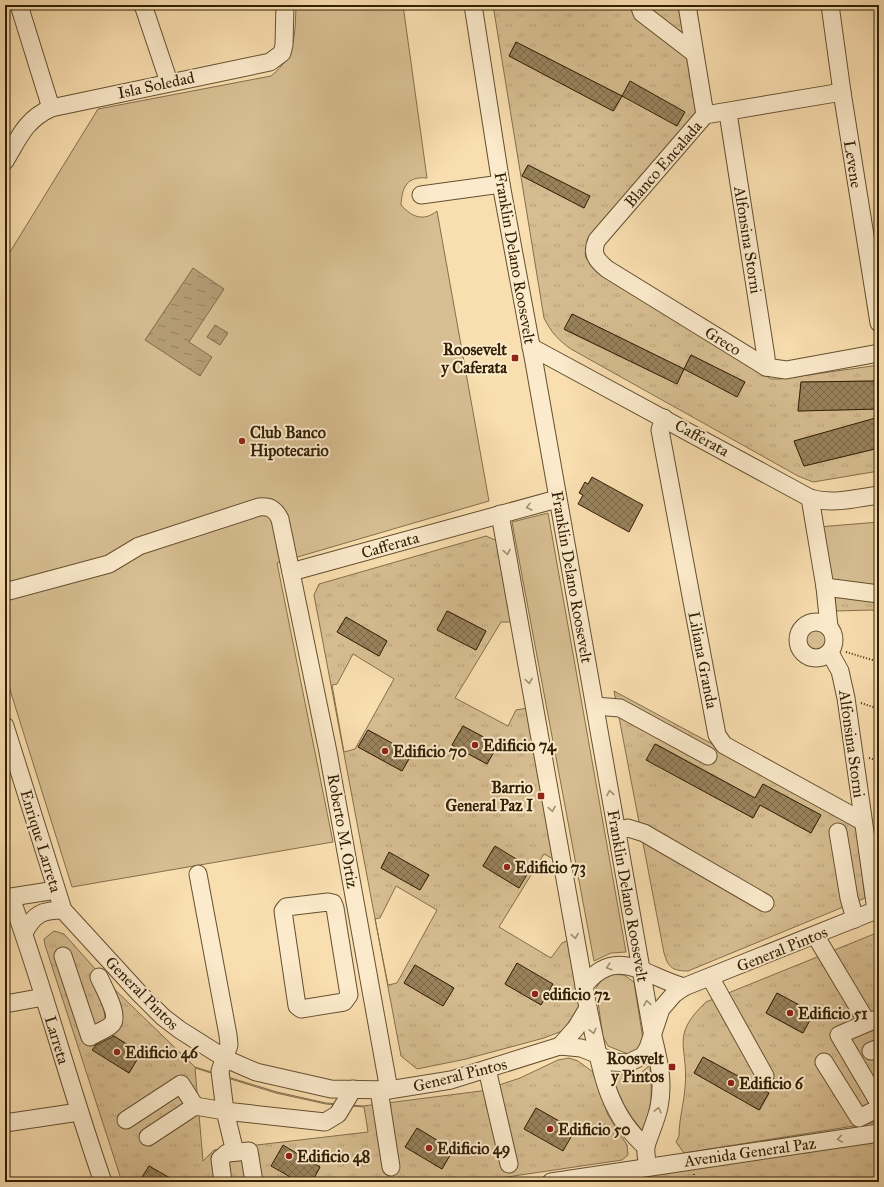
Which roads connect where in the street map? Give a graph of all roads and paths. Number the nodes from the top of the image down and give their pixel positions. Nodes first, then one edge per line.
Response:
1 (19, 5) edge
2 (143, 5) edge
3 (285, 5) edge
4 (473, 5) edge
5 (639, 5) edge
6 (687, 5) edge
7 (830, 5) edge
8 (694, 53) junction
9 (169, 82) junction
10 (842, 92) junction
11 (51, 108) junction
12 (728, 112) junction
13 (705, 115) junction
14 (5, 161) edge
15 (501, 184) junction
16 (421, 195) dead end
17 (595, 246) joint
18 (879, 323) edge
19 (531, 347) junction
20 (879, 353) edge
21 (766, 367) junction
22 (664, 418) junction
23 (879, 495) edge
24 (810, 498) junction
25 (557, 500) junction
26 (500, 514) junction
27 (292, 572) junction
28 (826, 587) junction
29 (5, 592) edge
30 (879, 594) edge
31 (829, 627) junction
32 (832, 649) junction
33 (879, 662) edge
34 (595, 706) junction
35 (5, 726) edge
36 (708, 756) dead end
37 (862, 821) junction
38 (617, 831) junction
39 (838, 832) dead end
40 (198, 874) dead end
41 (56, 890) junction
42 (8, 898) edge
43 (765, 903) dead end
44 (878, 909) edge
45 (63, 910) junction
46 (856, 919) junction
47 (24, 933) junction
48 (815, 935) junction
49 (363, 948) junction
50 (341, 950) junction
51 (64, 956) dead end
52 (641, 970) junction
53 (99, 977) dead end
54 (710, 977) junction
55 (584, 986) junction
56 (684, 987) junction
57 (135, 989) junction
58 (44, 997) junction
59 (5, 1004) edge
60 (588, 1008) junction
61 (113, 1009) junction
62 (873, 1020) edge
63 (653, 1037) junction
64 (560, 1046) junction
65 (599, 1055) junction
66 (226, 1059) junction
67 (824, 1062) dead end
68 (487, 1069) junction
69 (766, 1076) dead end
70 (354, 1089) junction
71 (384, 1090) junction
72 (879, 1103) edge
73 (195, 1106) junction
74 (879, 1108) edge
75 (225, 1111) junction
76 (78, 1112) junction
77 (126, 1120) dead end
78 (5, 1123) edge
79 (879, 1133) edge
80 (148, 1138) dead end
81 (646, 1147) junction
82 (235, 1152) junction
83 (509, 1164) dead end
84 (391, 1167) dead end
85 (648, 1167) junction
86 (103, 1182) edge
87 (223, 1182) edge
88 (254, 1182) edge
89 (550, 1182) edge

1 - 11 street
2 - 9 street
3 - 9 street, Isla Soledad
4 - 15 street, Franklin Delano Roosevelt
5 - 8 street
6 - 8 street
7 - 10 street, Levene
8 - 13 street
9 - 11 street, Isla Soledad
10 - 12 street, Blanco Encalada
10 - 18 street, Levene
11 - 14 street, Isla Soledad
12 - 13 street, Blanco Encalada
12 - 21 street, Alfonsina Storni
13 - 17 street, Blanco Encalada
15 - 16 street
15 - 19 street, Franklin Delano Roosevelt
17 - 21 street, Greco
19 - 22 street, Cafferata
19 - 25 street, Franklin Delano Roosevelt
20 - 21 street, Greco
22 - 24 street, Cafferata
22 - 37 street, Liliana Granda
23 - 24 street, Cafferata
24 - 28 street, Alfonsina Storni
25 -> 26 street, Cafferata
25 - 34 street, Franklin Delano Roosevelt
26 - 27 street, Cafferata
26 -> 55 street
27 - 29 street, Roberto M. Ortiz
27 - 49 street, Roberto M. Ortiz
28 - 30 street
28 - 31 street, Alfonsina Storni
31 - 32 street, Alfonsina Storni
31 - 32 street
32 - 33 path
32 - 37 street, Alfonsina Storni
34 - 36 street
38 -> 34 street, Franklin Delano Roosevelt
35 - 41 street, Enrique Larreta
37 - 44 street, Alfonsina Storni
38 - 43 street
38 - 52 street, Franklin Delano Roosevelt
39 - 46 street
40 - 66 street
41 - 42 street
41 - 45 street, Enrique Larreta
42 - 47 street, Larreta
44 - 46 street, General Pintos
45 - 47 street
45 - 57 street, General Pintos
46 - 48 street, General Pintos
47 - 58 street, Larreta
48 - 54 street, General Pintos
48 - 62 street
49 - 50 street
49 - 71 street, Roberto M. Ortiz
50 - 50 street
51 - 61 street
52 -> 55 street
52 - 56 street
63 -> 52 street, Franklin Delano Roosevelt
53 - 61 street
54 - 56 street, General Pintos
54 - 69 street
55 - 60 street
56 - 63 street, General Pintos
57 - 61 street
57 - 66 street, General Pintos
58 - 59 street
58 - 76 street, Larreta
60 - 64 street
60 -> 65 street
62 - 72 street
63 - 65 street, General Pintos
81 -> 63 street, Franklin Delano Roosevelt
64 - 65 street, General Pintos
64 - 68 street, General Pintos
65 - 81 street
66 - 70 street, General Pintos
66 - 75 street
67 - 74 street
68 - 71 street, General Pintos
68 - 83 street
70 - 71 street, General Pintos
70 - 75 street
71 - 84 street, Roberto M. Ortiz
73 - 75 street
73 - 77 street
73 - 80 street
75 - 82 street
76 - 78 street
76 - 86 street, Larreta
79 -> 85 street, Avenida General Paz
81 - 85 street, Franklin Delano Roosevelt
82 - 87 street
82 - 88 street
85 - 89 street, Avenida General Paz

